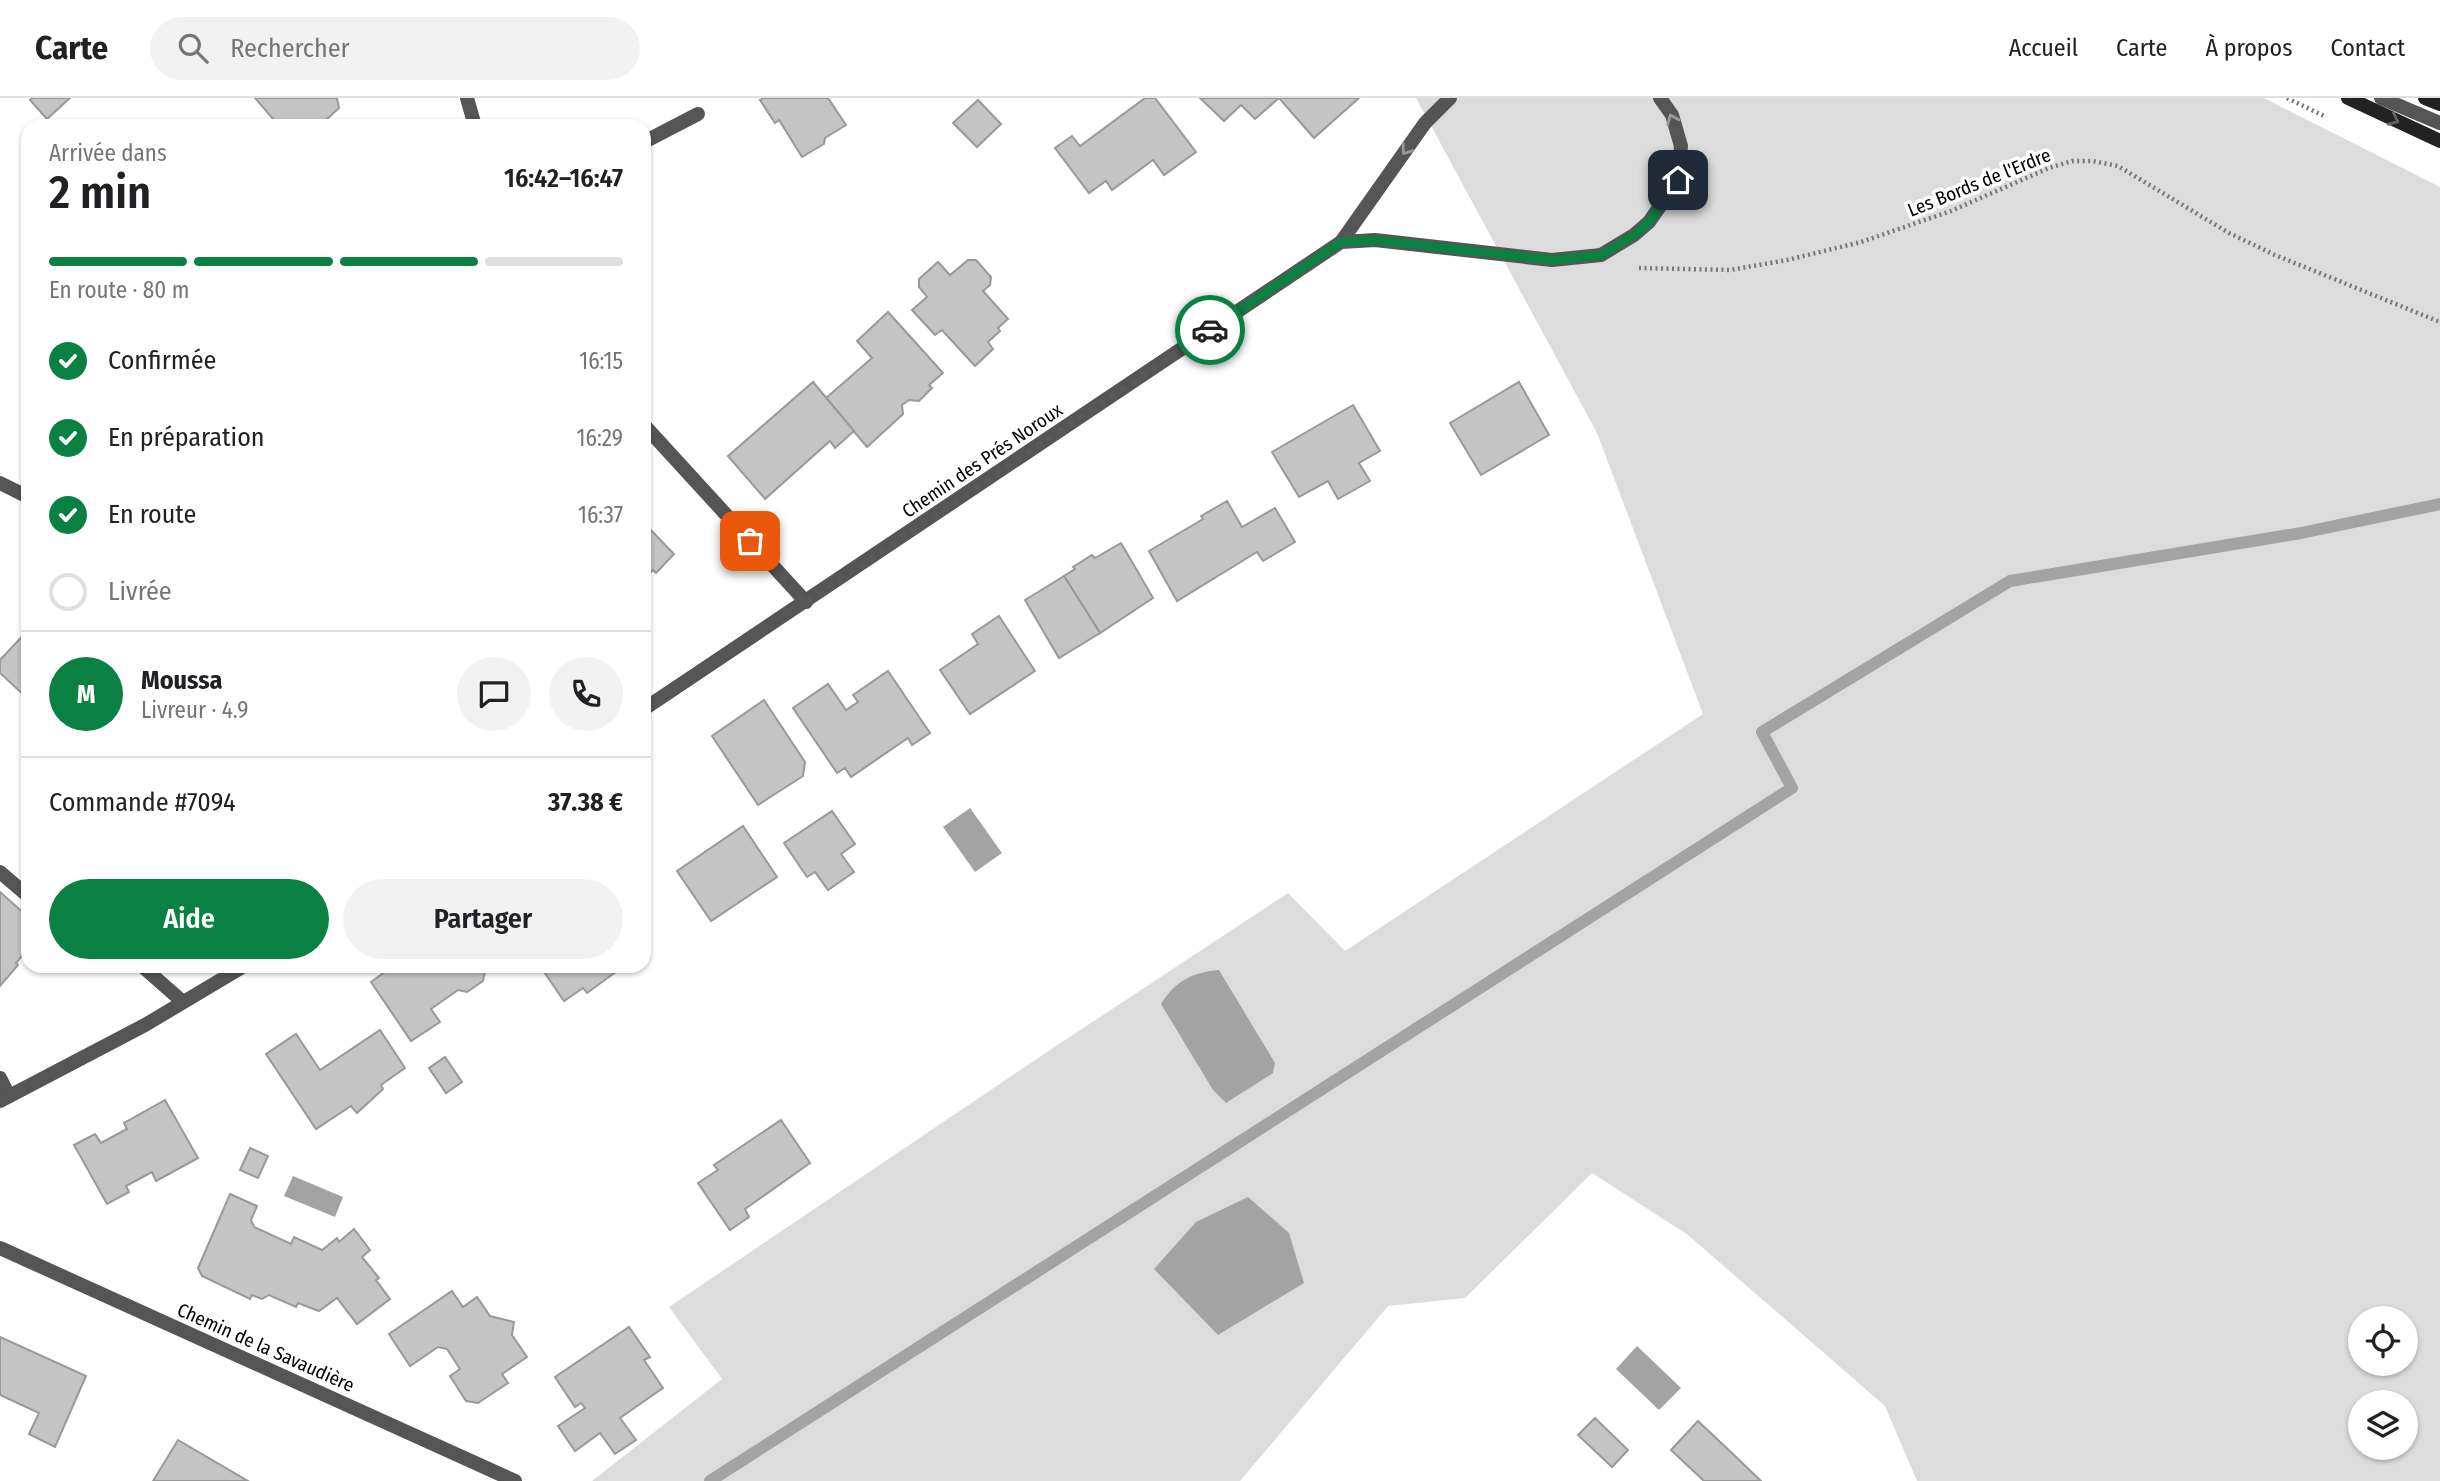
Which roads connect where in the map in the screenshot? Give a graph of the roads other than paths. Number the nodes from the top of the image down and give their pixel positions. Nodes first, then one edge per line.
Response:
1 (467, 98) edge
2 (1450, 98) edge
3 (1660, 98) edge
4 (2348, 98) edge
5 (2381, 98) edge
6 (2425, 98) edge
7 (2440, 104) edge
8 (698, 114) dead end
9 (473, 119) edge
10 (2440, 123) edge
11 (651, 138) edge
12 (2440, 141) edge
13 (1341, 242) junction
14 (651, 433) edge
15 (0, 483) edge
16 (21, 494) edge
17 (806, 603) junction
18 (651, 704) edge
19 (0, 872) edge
20 (21, 890) edge
21 (150, 973) edge
22 (232, 973) edge
23 (183, 1002) junction
24 (0, 1078) edge
25 (5, 1099) edge
26 (0, 1248) edge
27 (515, 1481) edge

1 - 9 street
2 -> 13 street, Chemin des Prés Noroux
13 -> 3 street
4 -> 12 main road
5 - 10 street
6 - 7 main road
8 - 11 street
13 - 17 street, Chemin des Prés Noroux
14 - 17 street
15 - 16 street
17 - 18 street, Chemin des Prés Noroux
19 - 20 street
21 - 23 street
22 - 23 street
23 - 25 street
24 - 25 street
26 - 27 street, Chemin de la Savaudière

